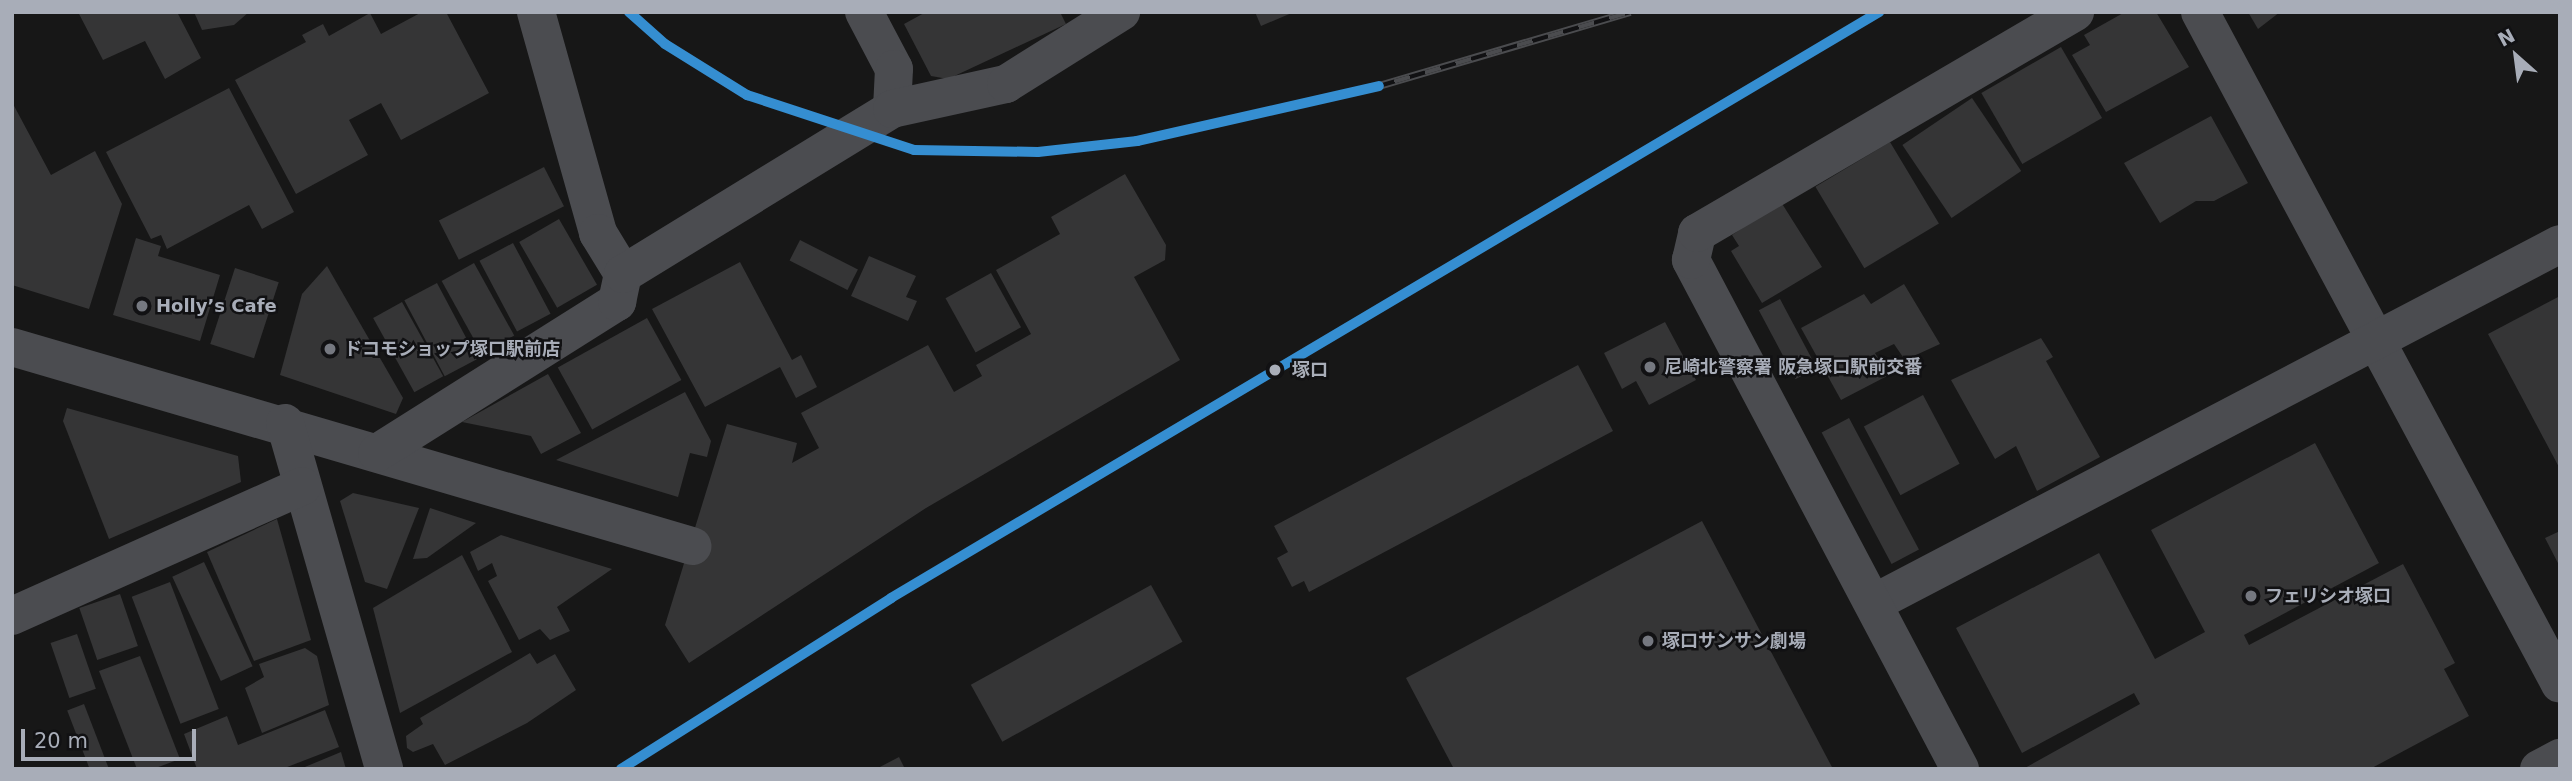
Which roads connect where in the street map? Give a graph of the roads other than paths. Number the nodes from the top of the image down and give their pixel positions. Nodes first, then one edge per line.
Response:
1 (536, 12) edge
2 (864, 12) edge
3 (1121, 12) edge
4 (2075, 12) edge
5 (2200, 12) edge
6 (892, 109) junction
7 (2560, 244) edge
8 (623, 274) junction
9 (2377, 342) junction
10 (12, 347) edge
11 (285, 424) junction
12 (377, 453) junction
13 (302, 486) junction
14 (692, 546) dead end
15 (1874, 603) junction
16 (12, 616) edge
17 (2560, 684) edge
18 (2560, 758) edge
19 (384, 769) edge
20 (1960, 769) edge
21 (2539, 769) edge

1 - 8 street
2 - 6 street
3 - 6 street
4 - 15 street
5 - 9 street
6 - 8 street
7 - 9 street
8 - 12 street
9 - 15 street
9 - 17 street
10 - 11 street
11 - 12 street
11 - 13 street
12 - 14 street
13 - 16 street
13 - 19 street
15 - 20 street
18 - 21 street

